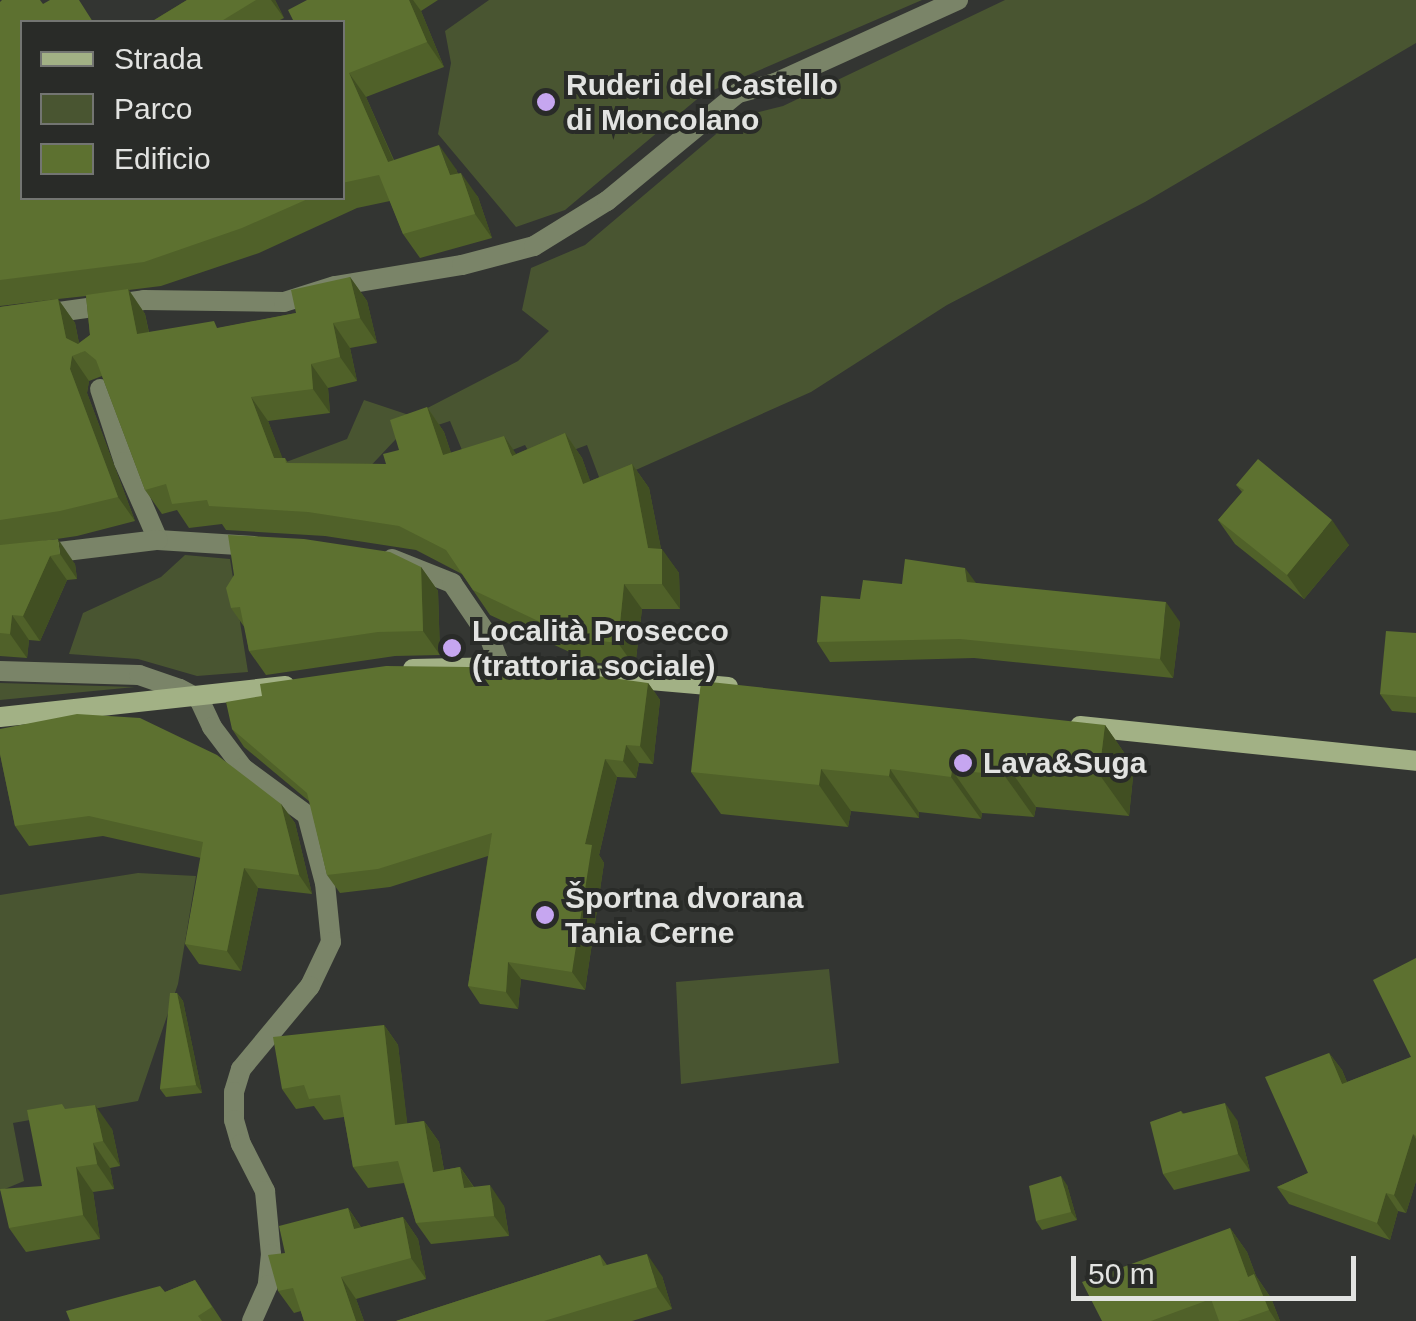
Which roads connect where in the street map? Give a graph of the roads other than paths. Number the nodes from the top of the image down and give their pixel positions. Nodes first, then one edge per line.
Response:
1 (958, 0) edge
2 (87, 308) junction
3 (0, 320) edge
4 (90, 336) edge
5 (100, 389) edge
6 (158, 540) junction
7 (269, 546) edge
8 (370, 556) edge
9 (0, 559) edge
10 (501, 667) junction
11 (398, 670) edge
12 (0, 671) edge
13 (307, 683) edge
14 (752, 690) edge
15 (198, 699) junction
16 (0, 717) edge
17 (1059, 723) edge
18 (1416, 761) edge
19 (252, 1321) edge

1 - 2 street
2 - 3 street
2 - 4 street
5 - 6 street
6 - 7 street
6 - 9 street
8 - 10 street
10 - 11 main road
10 - 14 main road
12 - 15 street
13 - 15 main road
15 - 16 main road
15 - 19 street
17 - 18 main road

